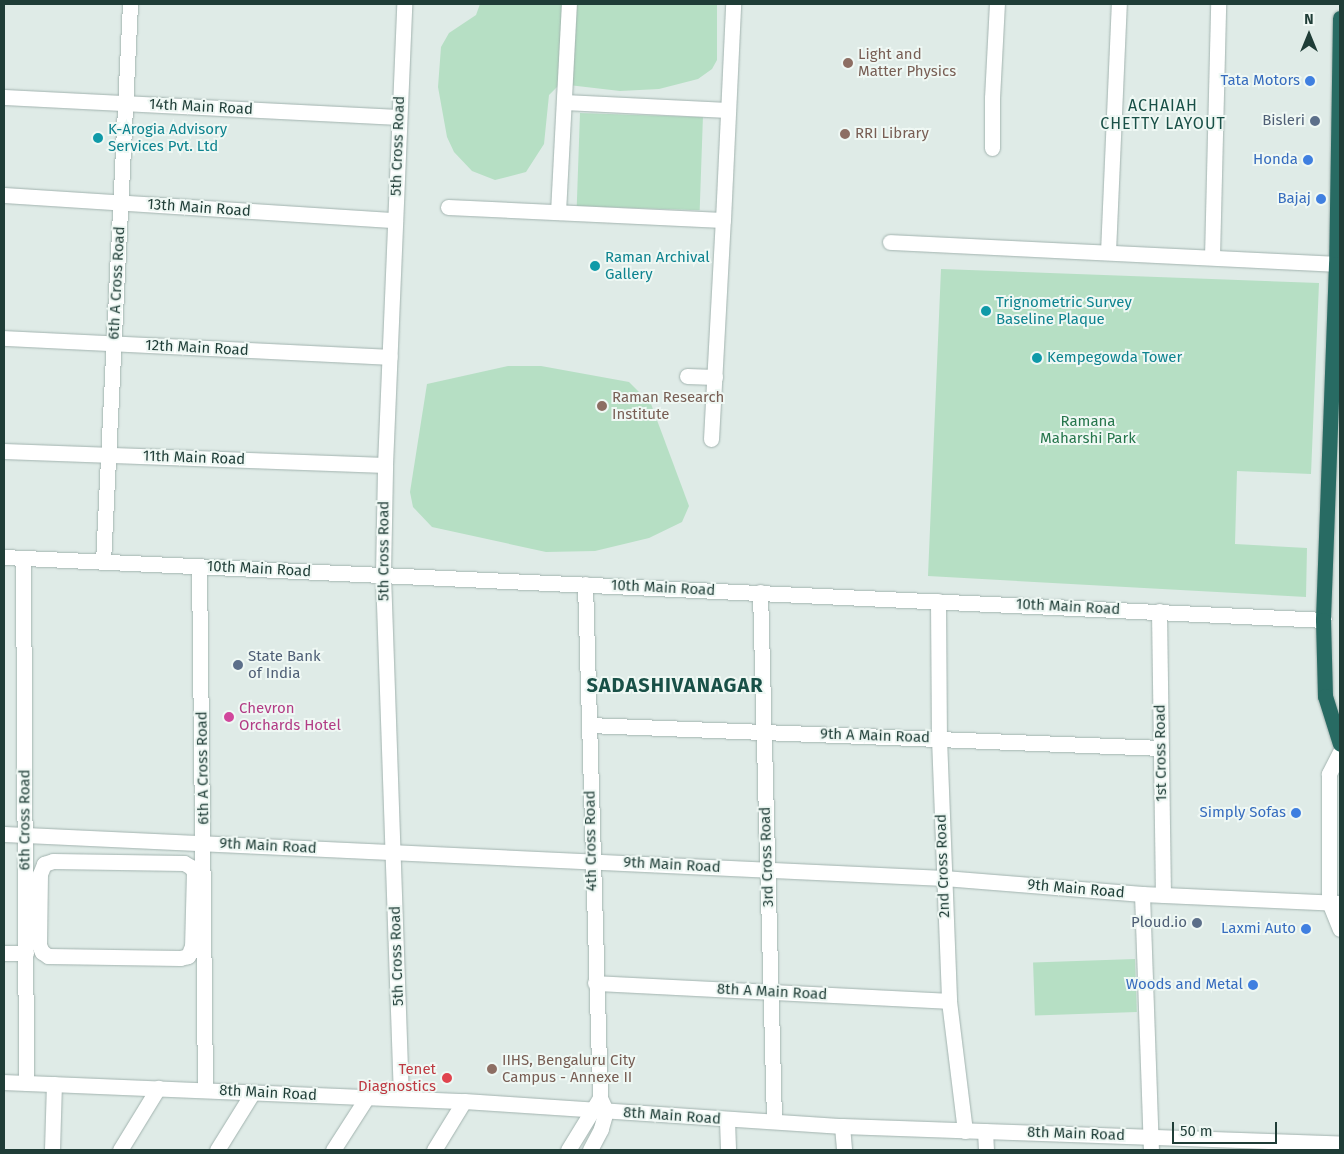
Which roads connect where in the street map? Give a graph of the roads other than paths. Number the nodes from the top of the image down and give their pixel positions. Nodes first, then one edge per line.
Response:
1 (130, 4) edge
2 (404, 4) edge
3 (568, 4) edge
4 (733, 4) edge
5 (997, 4) edge
6 (1118, 4) edge
7 (1218, 4) edge
8 (1340, 18) edge
9 (4, 97) edge
10 (564, 102) junction
11 (125, 103) junction
12 (728, 110) junction
13 (398, 117) junction
14 (992, 148) dead end
15 (4, 195) edge
16 (121, 203) junction
17 (448, 207) dead end
18 (558, 212) junction
19 (395, 220) junction
20 (722, 220) junction
21 (890, 242) dead end
22 (1108, 252) junction
23 (1212, 257) junction
24 (1336, 264) junction
25 (4, 338) edge
26 (114, 344) junction
27 (390, 357) junction
28 (687, 376) dead end
29 (715, 377) junction
30 (711, 439) dead end
31 (4, 451) edge
32 (108, 455) junction
33 (385, 465) junction
34 (4, 557) edge
35 (23, 558) junction
36 (103, 562) junction
37 (199, 566) junction
38 (383, 574) junction
39 (585, 584) junction
40 (760, 592) junction
41 (938, 601) junction
42 (1159, 611) junction
43 (1322, 620) junction
44 (589, 725) junction
45 (764, 732) junction
46 (939, 738) junction
47 (1340, 744) edge
48 (1161, 748) junction
49 (1340, 752) edge
50 (4, 834) edge
51 (26, 835) junction
52 (76, 837) junction
53 (177, 842) junction
54 (204, 843) junction
55 (394, 852) junction
56 (76, 861) junction
57 (592, 862) junction
58 (177, 863) junction
59 (768, 870) junction
60 (944, 878) junction
61 (1142, 894) junction
62 (1163, 895) junction
63 (1335, 903) edge
64 (1340, 930) edge
65 (4, 953) edge
66 (26, 953) junction
67 (595, 983) junction
68 (771, 991) junction
69 (949, 1001) junction
70 (4, 1082) edge
71 (26, 1083) junction
72 (54, 1084) junction
73 (158, 1088) junction
74 (205, 1090) junction
75 (254, 1092) junction
76 (367, 1097) junction
77 (401, 1098) junction
78 (464, 1102) junction
79 (600, 1107) junction
80 (727, 1120) junction
81 (774, 1121) junction
82 (842, 1126) junction
83 (965, 1131) junction
84 (985, 1131) junction
85 (1150, 1143) edge
86 (1340, 1143) edge
87 (52, 1150) edge
88 (120, 1150) edge
89 (217, 1150) edge
90 (333, 1150) edge
91 (434, 1150) edge
92 (568, 1150) edge
93 (590, 1150) edge
94 (728, 1150) edge
95 (844, 1150) edge
96 (986, 1150) edge

1 - 11 street, 6th A Cross Road
2 - 13 street, 5th Cross Road
3 - 10 street
4 - 12 street
5 - 14 street
6 - 22 street
7 - 23 street
8 - 24 highway
9 - 11 street, 14th Main Road
10 - 12 street
10 - 18 street
11 - 13 street, 14th Main Road
11 - 16 street, 6th A Cross Road
12 - 20 street
13 - 19 street, 5th Cross Road
15 - 16 street, 13th Main Road
16 - 19 street, 13th Main Road
16 - 26 street, 6th A Cross Road
17 - 18 street
18 - 20 street
19 - 27 street, 5th Cross Road
20 - 29 street
21 - 22 street
22 - 23 street
23 - 24 street
24 - 43 highway
25 - 26 street, 12th Main Road
26 - 27 street, 12th Main Road
26 - 32 street, 6th A Cross Road
27 - 33 street, 5th Cross Road
28 - 29 street
29 - 30 street
31 - 32 street, 11th Main Road
32 - 33 street, 11th Main Road
32 - 36 street, 6th A Cross Road
33 - 38 street, 5th Cross Road
34 - 35 street, 10th Main Road
35 - 36 street, 10th Main Road
35 - 51 street, 6th Cross Road
36 - 37 street, 10th Main Road
37 - 38 street, 10th Main Road
37 - 54 street, 6th A Cross Road
38 - 39 street, 10th Main Road
38 - 55 street, 5th Cross Road
39 - 40 street, 10th Main Road
39 - 44 street, 4th Cross Road
40 - 41 street, 10th Main Road
40 - 45 street, 3rd Cross Road
41 - 42 street, 10th Main Road
41 - 46 street, 2nd Cross Road
42 - 43 street, 10th Main Road
42 - 48 street, 1st Cross Road
43 - 47 highway
44 - 45 street, 9th A Main Road
44 - 57 street, 4th Cross Road
45 - 46 street, 9th A Main Road
45 - 59 street, 3rd Cross Road
46 - 48 street, 9th A Main Road
46 - 60 street, 2nd Cross Road
48 - 62 street, 1st Cross Road
49 - 63 street
50 - 51 street, 9th Main Road
51 - 52 street, 9th Main Road
51 - 66 street, 6th Cross Road
52 - 53 street, 9th Main Road
52 - 56 street
53 - 54 street, 9th Main Road
53 - 58 street
54 - 55 street, 9th Main Road
54 - 74 street, 6th A Cross Road
55 - 57 street, 9th Main Road
55 - 77 street, 5th Cross Road
56 - 58 street
56 - 58 street
57 - 59 street, 9th Main Road
57 - 67 street, 4th Cross Road
59 - 60 street, 9th Main Road
59 - 68 street, 3rd Cross Road
60 - 61 street, 9th Main Road
60 - 69 street, 2nd Cross Road
61 - 62 street, 9th Main Road
61 - 85 street
62 - 63 street, 9th Main Road
63 - 64 street
65 - 66 street
66 - 71 street, 6th Cross Road
67 - 68 street, 8th A Main Road
67 - 79 street, 4th Cross Road
68 - 69 street, 8th A Main Road
68 - 81 street, 3rd Cross Road
69 - 83 street, 2nd Cross Road
70 - 71 street, 8th Main Road
71 - 72 street, 8th Main Road
72 - 73 street, 8th Main Road
72 - 87 street
73 - 74 street, 8th Main Road
73 - 88 street
74 - 75 street, 8th Main Road
75 - 76 street, 8th Main Road
75 - 89 street
76 - 77 street, 8th Main Road
76 - 90 street
77 - 78 street, 8th Main Road
78 - 79 street, 8th Main Road
78 - 91 street
79 - 80 street, 8th Main Road
79 - 92 street
79 - 93 street
80 - 81 street, 8th Main Road
80 - 94 street
81 - 82 street, 8th Main Road
82 - 83 street, 8th Main Road
82 - 95 street
83 - 84 street, 8th Main Road
84 - 85 street, 8th Main Road
84 - 96 street
85 - 86 street, 8th Main Road

